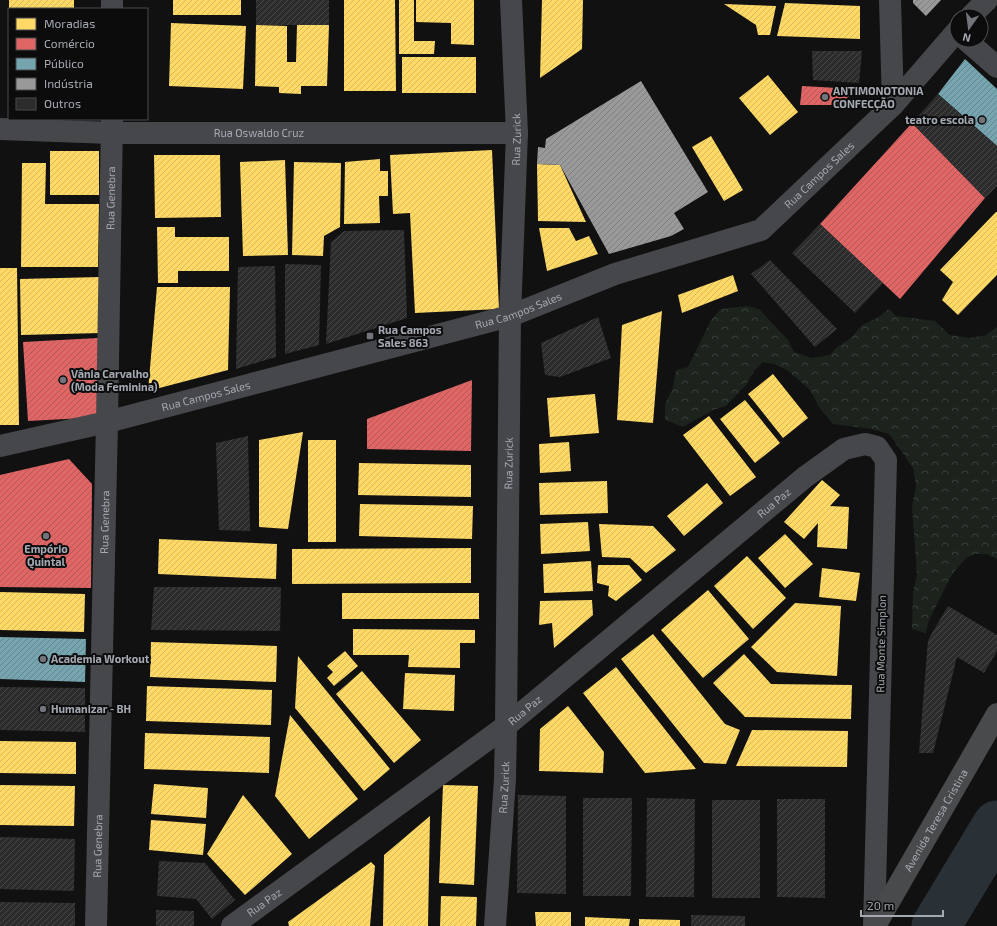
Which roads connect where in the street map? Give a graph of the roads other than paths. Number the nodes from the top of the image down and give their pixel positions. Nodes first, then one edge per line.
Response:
1 (511, 0) edge
2 (890, 0) edge
3 (987, 0) edge
4 (979, 8) edge
5 (949, 40) edge
6 (975, 48) edge
7 (997, 67) edge
8 (893, 105) junction
9 (112, 126) edge
10 (0, 129) edge
11 (517, 133) junction
12 (510, 316) junction
13 (107, 422) junction
14 (0, 446) edge
15 (805, 477) joint
16 (997, 714) edge
17 (506, 726) junction
18 (96, 926) edge
19 (232, 926) edge
20 (495, 926) edge
21 (874, 926) edge

1 - 11 street, Rua Zurick
2 - 8 street
3 - 4 street
5 - 8 street, Rua Campos Sales
6 - 7 street
8 - 12 street, Rua Campos Sales
9 - 10 street, Rua Oswaldo Cruz
9 - 11 street, Rua Oswaldo Cruz
9 - 13 street, Rua Genebra
11 - 12 street, Rua Zurick
12 - 13 street, Rua Campos Sales
12 - 17 street, Rua Zurick
13 - 14 street, Rua Campos Sales
13 - 18 street, Rua Genebra
15 - 17 street, Rua Paz
15 - 21 street, Rua Monte Simplon
16 - 21 main road, Avenida Teresa Cristina
17 - 19 street, Rua Paz
17 - 20 street, Rua Zurick

